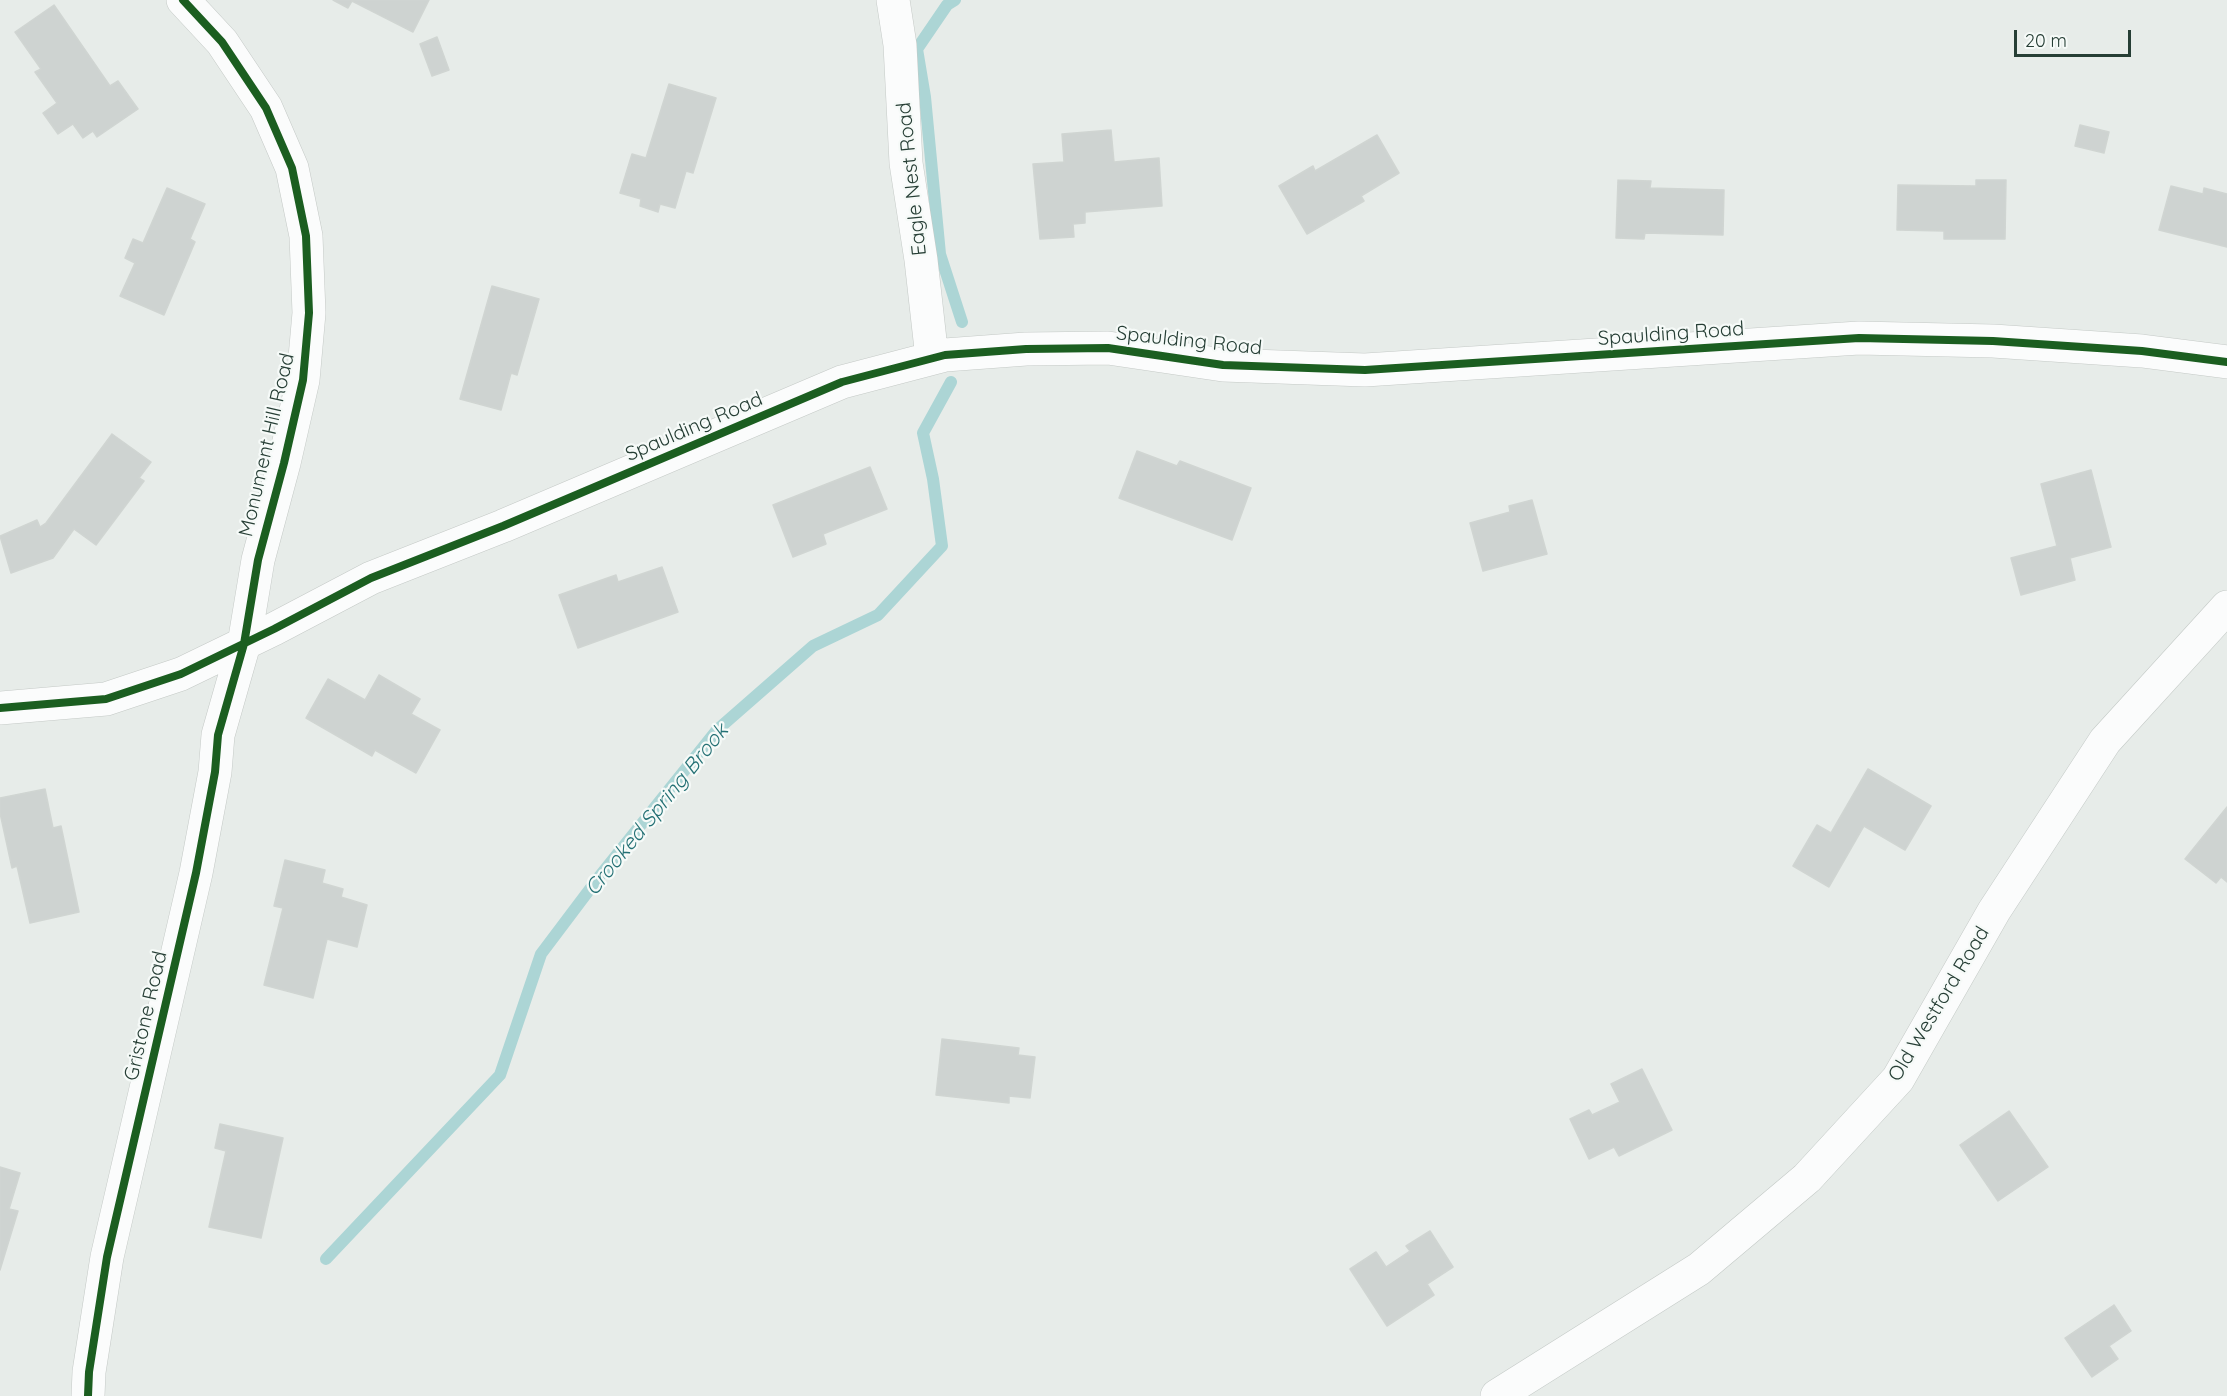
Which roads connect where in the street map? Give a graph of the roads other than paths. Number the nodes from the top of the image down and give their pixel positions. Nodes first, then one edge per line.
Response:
1 (183, 0) edge
2 (893, 0) edge
3 (932, 358) junction
4 (2227, 362) edge
5 (2227, 607) edge
6 (244, 644) junction
7 (0, 708) edge
8 (88, 1396) edge
9 (1497, 1396) edge

1 - 6 street, Monument Hill Road
2 - 3 street, Eagle Nest Road
3 - 4 street, Spaulding Road
3 - 6 street, Spaulding Road
5 - 9 street, Old Westford Road
6 - 7 street, Spaulding Road
6 - 8 street, Gristone Road

